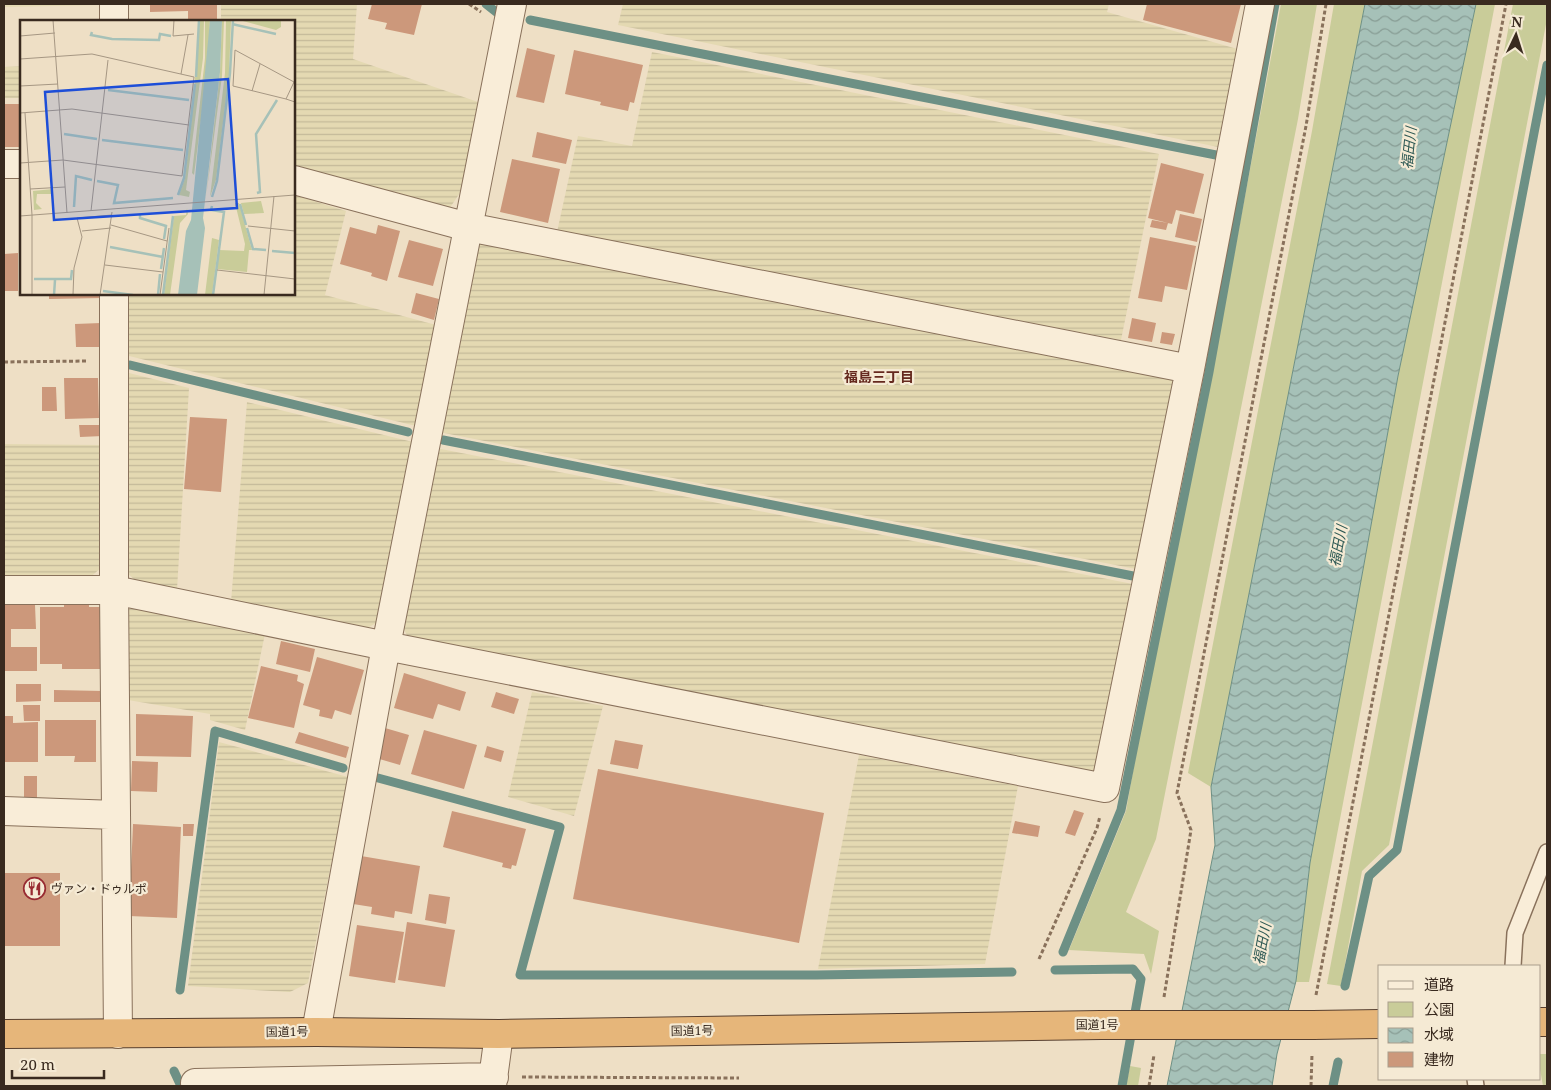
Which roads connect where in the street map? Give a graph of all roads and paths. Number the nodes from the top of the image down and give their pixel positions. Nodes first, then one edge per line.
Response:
1 (114, 4) edge
2 (512, 4) edge
3 (1260, 4) edge
4 (1326, 4) edge
5 (1506, 4) edge
6 (114, 20) edge
7 (4, 164) edge
8 (20, 164) edge
9 (295, 180) edge
10 (468, 228) junction
11 (114, 295) edge
12 (114, 361) junction
13 (4, 362) edge
14 (1190, 369) junction
15 (4, 590) edge
16 (114, 590) junction
17 (386, 646) junction
18 (1105, 788) junction
19 (4, 811) edge
20 (116, 815) junction
21 (1547, 852) edge
22 (1039, 959) dead end
23 (1513, 965) edge
24 (1163, 999) dead end
25 (1378, 1024) edge
26 (1313, 1025) junction
27 (316, 1032) junction
28 (4, 1034) edge
29 (118, 1034) junction
30 (499, 1034) junction
31 (1156, 1048) dead end
32 (739, 1078) dead end
33 (493, 1082) edge
34 (196, 1086) edge
35 (1149, 1086) edge

1 - 6 street
2 - 10 street
3 - 14 street
4 - 24 path
5 - 26 path
7 - 8 street
9 - 10 street
10 - 14 street
10 - 17 street
11 - 12 street
12 - 13 path
12 - 16 street
14 - 18 street
15 - 16 street
16 - 17 street
16 - 20 street
17 - 18 street
17 - 27 street
18 - 22 path
19 - 20 street
20 - 29 street
21 - 23 lane
25 - 26 highway, 国道1号
26 - 30 highway, 国道1号, bridge
27 - 29 highway, 国道1号
27 - 30 highway, 国道1号
28 - 29 highway, 国道1号
30 - 33 street
31 - 35 path
32 - 33 path
33 - 34 street

